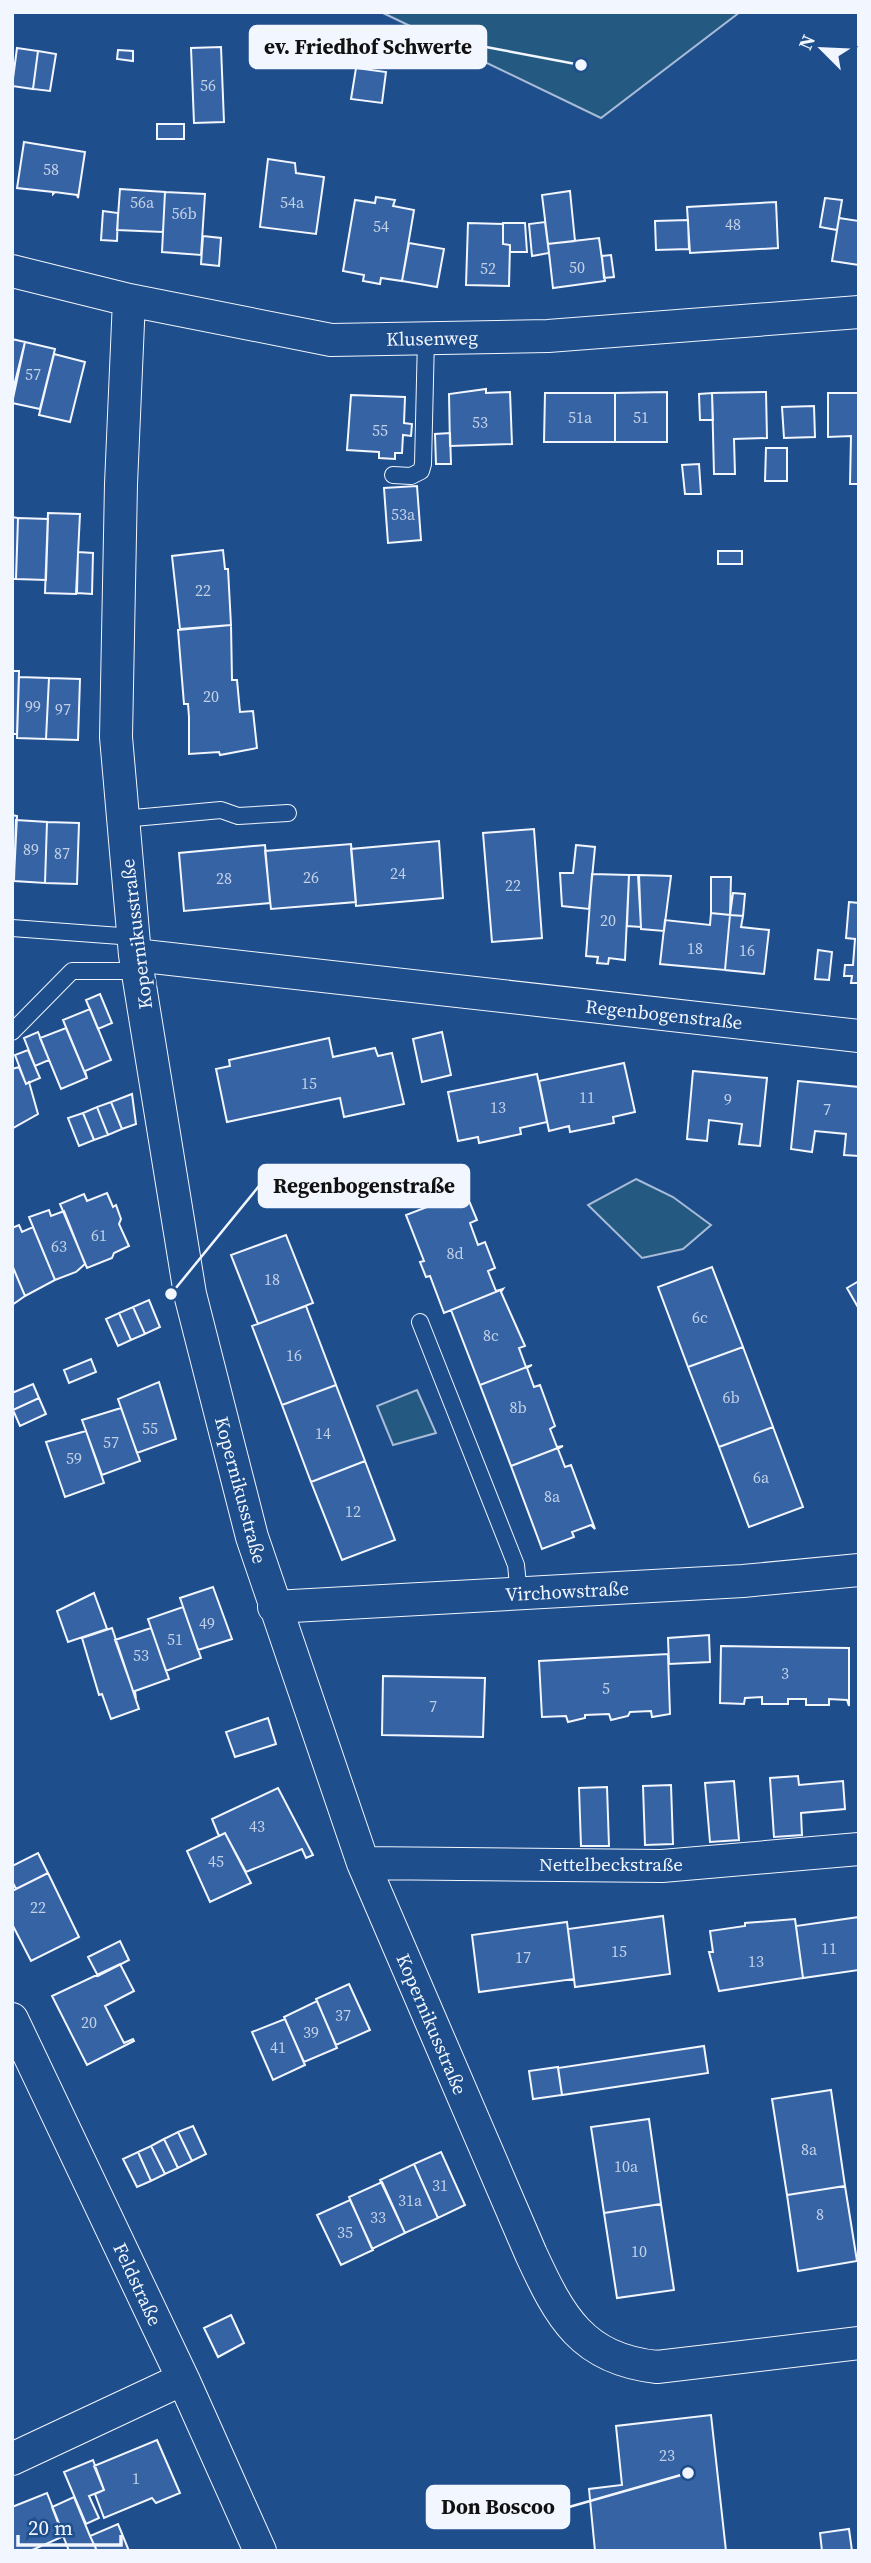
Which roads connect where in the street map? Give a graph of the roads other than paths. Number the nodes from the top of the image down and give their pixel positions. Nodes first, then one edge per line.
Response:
1 (12, 271) edge
2 (129, 300) junction
3 (859, 312) edge
4 (426, 338) junction
5 (393, 475) dead end
6 (288, 813) dead end
7 (123, 819) junction
8 (12, 928) edge
9 (136, 954) junction
10 (12, 1032) edge
11 (859, 1036) edge
12 (420, 1322) dead end
13 (859, 1570) edge
14 (519, 1594) junction
15 (274, 1607) junction
16 (859, 1849) edge
17 (363, 1863) junction
18 (12, 2019) edge
19 (859, 2343) edge
20 (183, 2379) junction
21 (12, 2459) edge
22 (260, 2551) edge

1 - 2 street, Klusenweg
2 - 4 street, Klusenweg
2 - 7 street, Kopernikusstraße
3 - 4 street, Klusenweg
4 - 5 lane
6 - 7 lane
7 - 9 street, Kopernikusstraße
8 - 9 lane
9 - 10 lane
9 - 11 street, Regenbogenstraße
9 - 15 street, Kopernikusstraße
12 - 14 lane
13 - 14 street, Virchowstraße
14 - 15 street, Virchowstraße
15 - 17 street, Kopernikusstraße
16 - 17 street, Nettelbeckstraße
17 - 19 street, Kopernikusstraße
18 - 20 street, Feldstraße
20 - 21 street
20 - 22 street, Feldstraße

